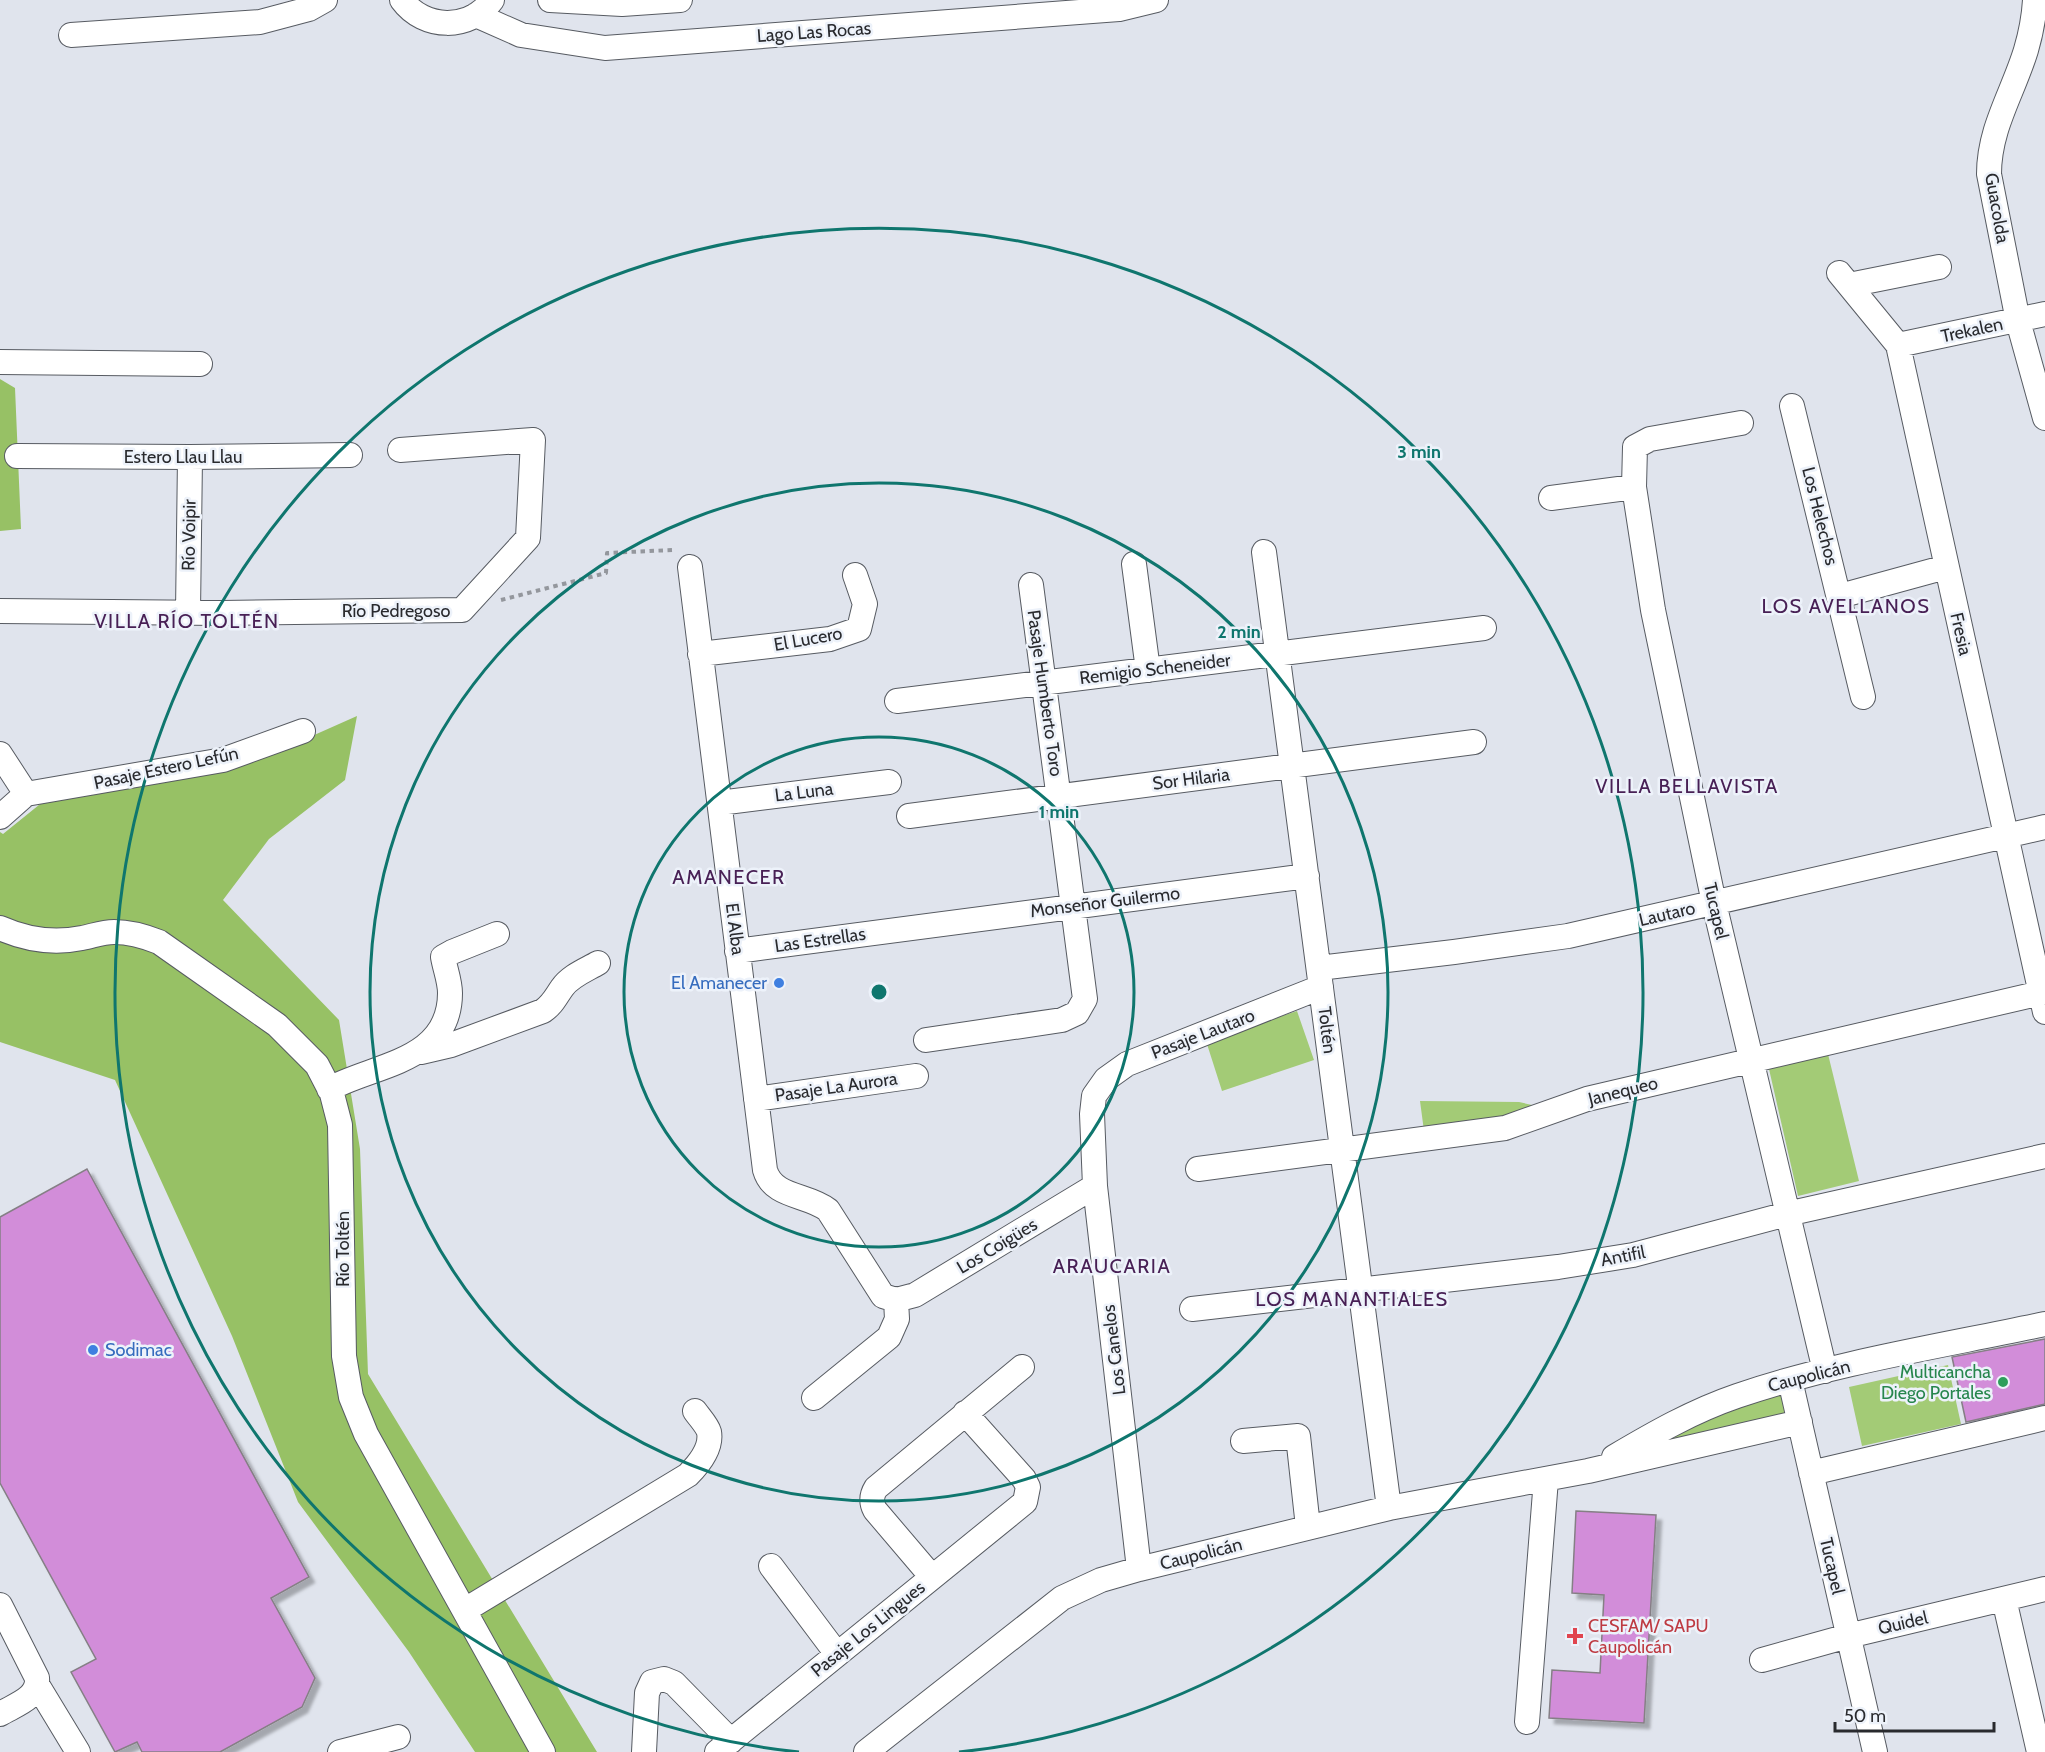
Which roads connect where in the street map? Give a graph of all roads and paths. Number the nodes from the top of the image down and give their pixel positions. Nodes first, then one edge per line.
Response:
1 (325, 0) edge
2 (402, 0) edge
3 (550, 0) edge
4 (680, 0) edge
5 (1156, 0) edge
6 (2035, 0) edge
7 (484, 8) edge
8 (71, 35) dead end
9 (1939, 267) dead end
10 (2045, 314) edge
11 (2018, 321) junction
12 (1898, 345) junction
13 (0, 362) edge
14 (200, 364) dead end
15 (1792, 406) dead end
16 (2045, 418) edge
17 (1741, 423) dead end
18 (400, 450) dead end
19 (350, 455) dead end
20 (17, 456) dead end
21 (190, 457) junction
22 (1634, 487) junction
23 (1551, 498) dead end
24 (1264, 552) dead end
25 (681, 559) joint
26 (1134, 564) dead end
27 (1946, 567) junction
28 (855, 575) dead end
29 (1031, 585) dead end
30 (1840, 596) junction
31 (496, 602) dead end
32 (0, 611) edge
33 (188, 612) junction
34 (1484, 628) dead end
35 (700, 654) junction
36 (1278, 654) junction
37 (1148, 670) junction
38 (1044, 683) junction
39 (1863, 697) dead end
40 (897, 701) dead end
41 (303, 731) dead end
42 (1474, 742) dead end
43 (0, 754) edge
44 (1292, 766) junction
45 (889, 782) dead end
46 (26, 794) junction
47 (1059, 796) junction
48 (719, 802) junction
49 (909, 816) dead end
50 (0, 817) edge
51 (2045, 827) edge
52 (2006, 836) junction
53 (1307, 876) junction
54 (1714, 903) junction
55 (1074, 906) junction
56 (0, 928) edge
57 (903, 929) joint
58 (498, 934) dead end
59 (737, 951) junction
60 (598, 963) dead end
61 (1320, 978) junction
62 (2044, 999) edge
63 (926, 1040) dead end
64 (413, 1054) junction
65 (1750, 1060) junction
66 (916, 1076) dead end
67 (329, 1089) junction
68 (1094, 1095) joint
69 (756, 1099) junction
70 (1343, 1150) junction
71 (2045, 1156) edge
72 (1198, 1169) dead end
73 (1095, 1186) junction
74 (1787, 1214) junction
75 (1361, 1289) junction
76 (896, 1300) junction
77 (1192, 1309) dead end
78 (2045, 1324) edge
79 (1022, 1367) dead end
80 (1825, 1371) junction
81 (1790, 1380) junction
82 (814, 1398) dead end
83 (695, 1411) dead end
84 (965, 1413) junction
85 (2045, 1418) edge
86 (1800, 1422) junction
87 (1243, 1441) dead end
88 (1588, 1471) junction
89 (1811, 1473) junction
90 (1546, 1479) junction
91 (1389, 1508) junction
92 (1308, 1527) junction
93 (771, 1566) dead end
94 (1139, 1569) junction
95 (932, 1577) junction
96 (2045, 1589) edge
97 (2004, 1599) junction
98 (0, 1605) edge
99 (465, 1610) junction
100 (1848, 1636) junction
101 (837, 1654) junction
102 (1762, 1660) dead end
103 (38, 1686) junction
104 (0, 1714) edge
105 (1527, 1722) dead end
106 (398, 1737) dead end
107 (724, 1746) edge
108 (78, 1752) edge
109 (340, 1752) edge
110 (543, 1752) edge
111 (644, 1752) edge
112 (866, 1752) edge
113 (1875, 1752) edge
114 (2039, 1752) edge

1 - 8 street
2 - 7 street
3 - 4 street
5 - 7 street, Lago Las Rocas
6 - 11 street, Guacolda
9 - 12 street, Fresia
10 - 11 street, Trekalen
11 - 12 street, Trekalen
11 - 16 street, Guacolda
12 - 27 street, Fresia
13 - 14 street
15 - 30 street, Los Helechos
17 - 22 street, Tucapel
18 - 33 street, Río Pedregoso
19 - 21 street, Estero Llau Llau
20 - 21 street, Estero Llau Llau
21 - 33 street, Río Voipir
22 - 23 street
22 - 54 street, Tucapel
24 - 36 street, Toltén
25 - 31 path
25 - 35 street, El Alba
26 - 37 street
27 - 30 street
27 - 52 street, Fresia
28 - 35 street, El Lucero
29 - 38 street, Pasaje Humberto Toro
30 - 39 street, Los Helechos
32 - 33 street, Río Pedregoso
34 - 36 street, Remigio Scheneider
35 - 48 street, El Alba
36 - 37 street, Remigio Scheneider
36 - 44 street, Toltén
37 - 38 street, Remigio Scheneider
38 - 40 street, Remigio Scheneider
38 - 47 street, Pasaje Humberto Toro
41 - 46 street, Pasaje Estero Lefún
42 - 44 street, Sor Hilaria
43 - 46 street
44 - 47 street, Sor Hilaria
44 - 53 street, Toltén
45 - 48 street, La Luna
46 - 50 street
47 - 49 street, Sor Hilaria
47 - 55 street, Pasaje Humberto Toro
48 - 59 street, El Alba
51 - 52 street, Lautaro
52 - 54 street, Lautaro
52 - 62 street, Fresia
53 - 55 street, Monseñor Guilermo
53 - 61 street, Toltén
54 - 61 street, Lautaro
54 - 65 street, Tucapel
55 - 57 street, Monseñor Guilermo
55 - 63 street, Pasaje Humberto Toro
56 - 67 street, Río Toltén
57 - 59 street, Las Estrellas
58 - 64 street
59 - 69 street, El Alba
60 - 64 street
61 - 68 street, Pasaje Lautaro
61 - 70 street, Toltén
62 - 65 street, Janequeo
64 - 67 street
65 - 70 street, Janequeo
65 - 74 street, Tucapel
66 - 69 street, Pasaje La Aurora
67 - 99 street, Río Toltén
68 - 73 street, Los Canelos
69 - 76 street, El Alba
70 - 72 street, Janequeo
70 - 75 street, Toltén
71 - 74 street, Antifil
73 - 76 street, Los Coigües
73 - 94 street, Los Canelos
74 - 75 street, Antifil
74 - 80 street, Tucapel
75 - 77 street, Antifil
75 - 91 street, Toltén
76 - 82 street
78 - 80 street, Caupolicán
79 - 84 street
80 - 81 street, Caupolicán
81 - 86 street, Tucapel
81 - 88 street, Caupolicán
83 - 99 street
84 - 95 street
84 - 95 street, Pasaje Los Lingues
85 - 89 street
86 - 88 street, Caupolicán
86 - 89 street, Tucapel
87 - 92 street
88 - 90 street, Caupolicán
89 - 100 street, Tucapel
90 - 91 street, Caupolicán
90 - 105 street
91 - 92 street, Caupolicán
92 - 94 street, Caupolicán
93 - 101 street
94 - 112 street, Caupolicán
95 - 101 street, Pasaje Los Lingues
96 - 97 street, Quidel
97 - 100 street, Quidel
97 - 114 street
98 - 103 street
99 - 110 street, Río Toltén
100 - 102 street, Quidel
100 - 113 street, Tucapel
101 - 107 street, Pasaje Los Lingues
103 - 104 street
103 - 108 street
106 - 109 street
107 - 111 street

